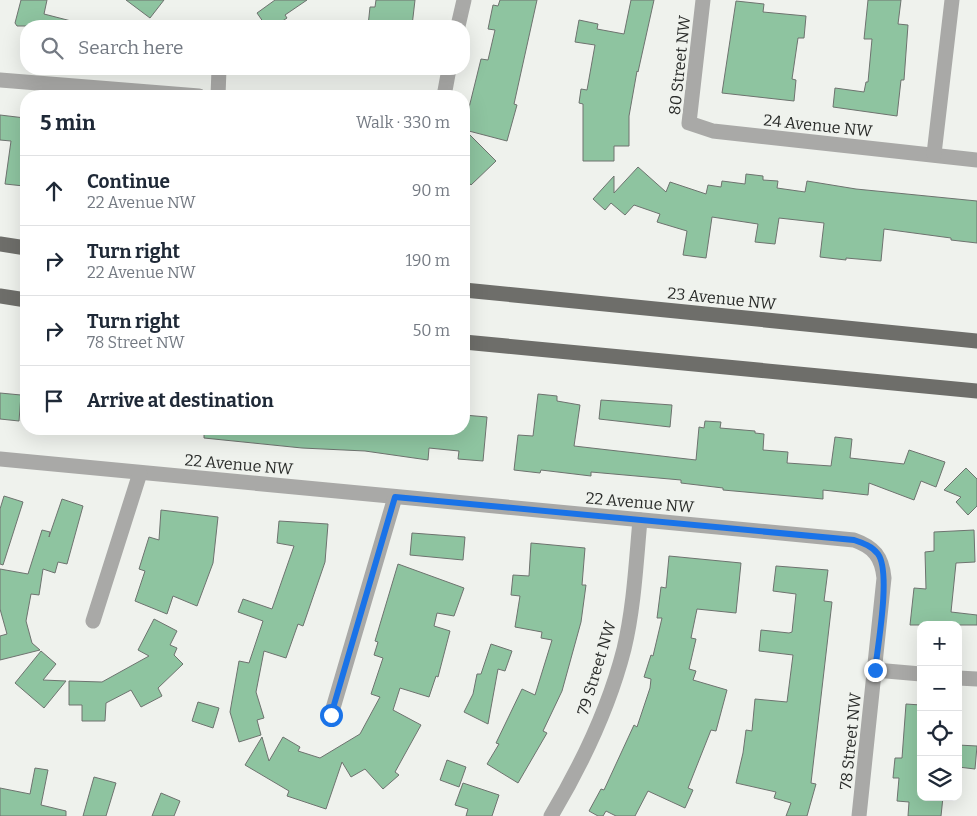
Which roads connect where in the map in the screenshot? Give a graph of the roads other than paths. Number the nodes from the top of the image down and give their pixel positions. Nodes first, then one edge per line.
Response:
1 (464, 0) edge
2 (703, 0) edge
3 (952, 0) edge
4 (459, 20) edge
5 (219, 75) edge
6 (449, 75) edge
7 (0, 80) edge
8 (124, 90) edge
9 (218, 90) edge
10 (445, 90) edge
11 (699, 128) joint
12 (934, 154) junction
13 (977, 160) edge
14 (0, 244) edge
15 (20, 247) edge
16 (470, 291) edge
17 (0, 296) edge
18 (20, 299) edge
19 (977, 341) edge
20 (470, 343) edge
21 (977, 391) edge
22 (0, 459) edge
23 (140, 473) junction
24 (395, 497) junction
25 (640, 520) junction
26 (878, 554) joint
27 (93, 621) dead end
28 (875, 670) junction
29 (917, 674) edge
30 (962, 678) edge
31 (977, 679) edge
32 (331, 715) dead end
33 (551, 816) edge
34 (859, 816) edge

1 - 4 street
2 - 11 street, 80 Street NW
3 - 12 street
5 - 9 street
6 - 10 street
7 - 8 street
11 - 12 street, 24 Avenue NW
12 - 13 street, 24 Avenue NW
14 - 15 main road
16 - 19 main road, 23 Avenue NW
17 - 18 main road
20 - 21 main road
22 - 23 street, 22 Avenue NW
23 - 24 street, 22 Avenue NW
23 - 27 street
24 - 25 street, 22 Avenue NW
24 - 32 street
25 - 26 street, 22 Avenue NW
25 - 33 street, 79 Street NW
26 - 28 street, 78 Street NW
28 - 29 street
28 - 34 street, 78 Street NW
30 - 31 street

